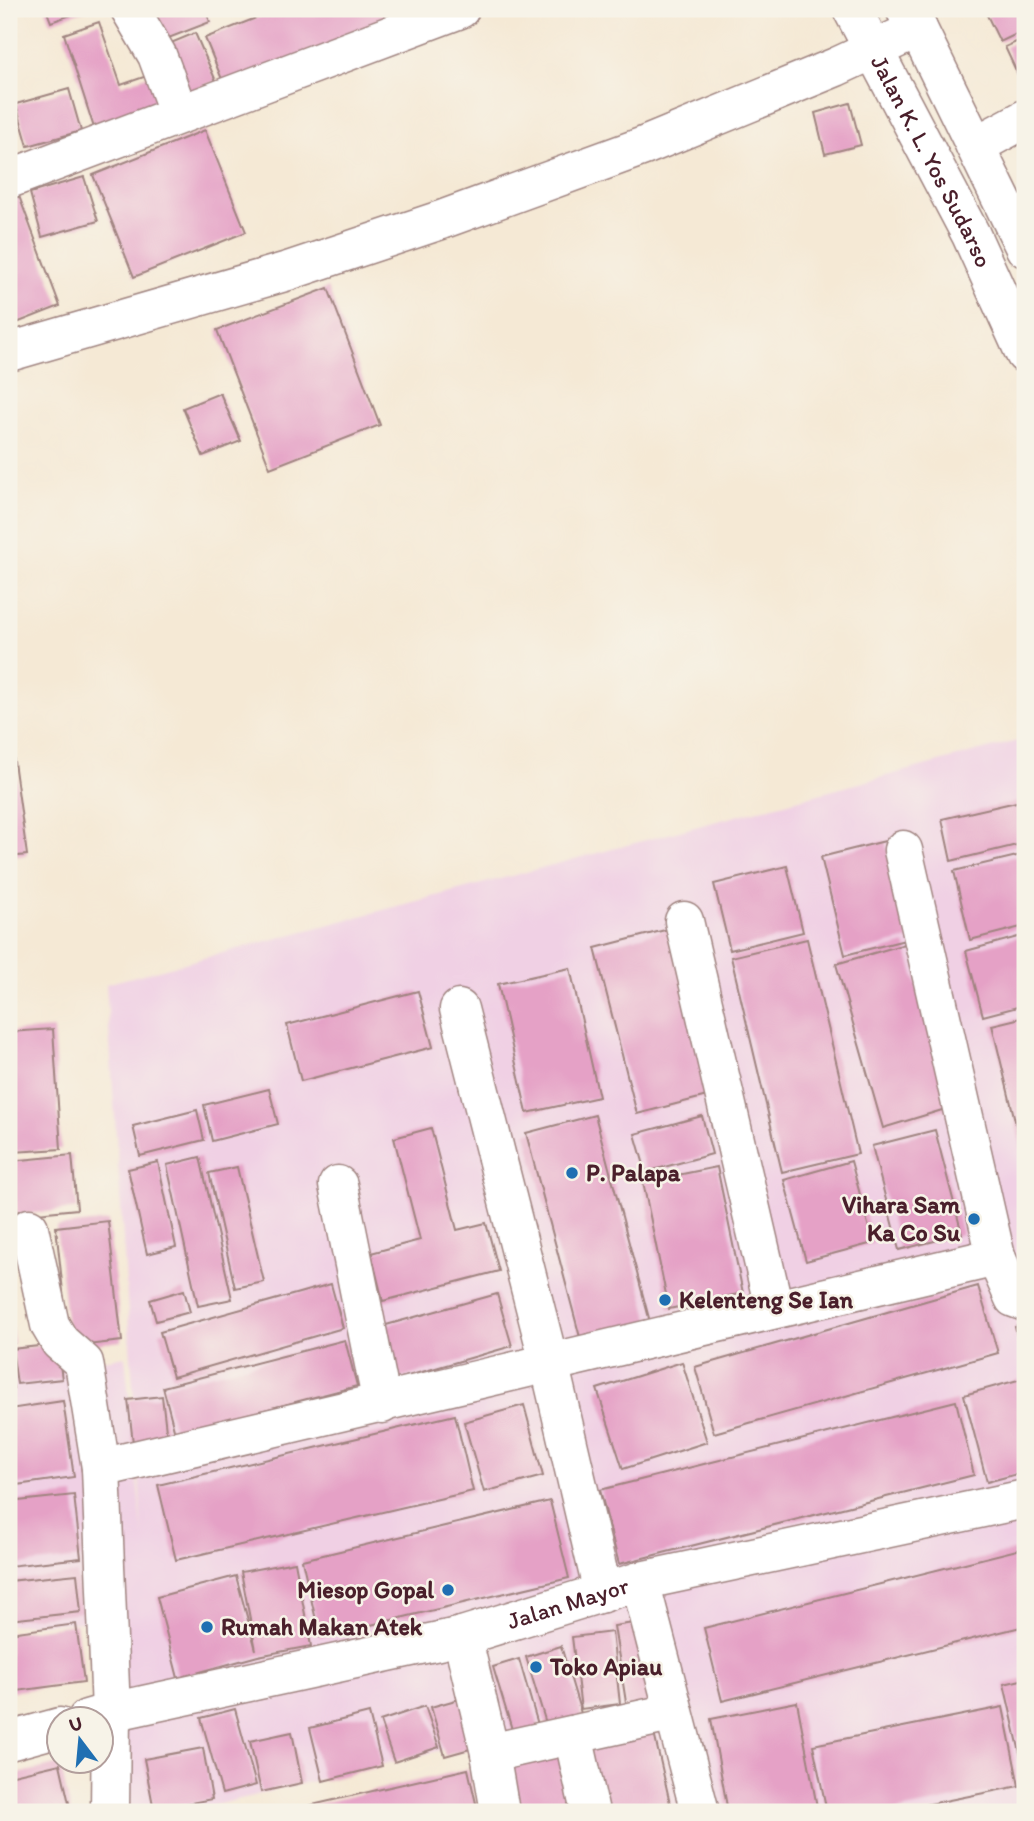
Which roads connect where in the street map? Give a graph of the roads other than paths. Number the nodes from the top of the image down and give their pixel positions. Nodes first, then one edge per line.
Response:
1 (130, 9) edge
2 (460, 9) edge
3 (852, 9) edge
4 (911, 19) edge
5 (875, 50) junction
6 (178, 114) junction
7 (1025, 119) edge
8 (975, 146) junction
9 (9, 177) edge
10 (1025, 248) edge
11 (9, 352) edge
12 (1025, 354) edge
13 (903, 850) dead end
14 (684, 921) dead end
15 (459, 1009) dead end
16 (338, 1185) dead end
17 (29, 1228) dead end
18 (996, 1257) junction
19 (1025, 1302) edge
20 (774, 1308) junction
21 (549, 1362) junction
22 (382, 1404) junction
23 (101, 1468) junction
24 (1025, 1499) edge
25 (640, 1581) junction
26 (603, 1593) junction
27 (462, 1636) junction
28 (98, 1706) edge
29 (116, 1712) edge
30 (657, 1716) dead end
31 (46, 1731) edge
32 (573, 1735) junction
33 (9, 1741) edge
34 (489, 1753) junction
35 (106, 1776) edge
36 (110, 1812) edge
37 (500, 1812) edge
38 (590, 1812) edge
39 (700, 1812) edge

1 - 6 main road
2 - 6 main road
3 - 5 main road, Jalan K. L. Yos Sudarso
4 - 5 main road
4 - 8 main road, Jalan K. L. Yos Sudarso
5 - 11 main road
5 - 12 main road, Jalan K. L. Yos Sudarso
6 - 9 main road
7 - 8 main road
8 - 10 main road, Jalan K. L. Yos Sudarso
13 - 18 main road
14 - 20 main road
15 - 21 main road
16 - 22 main road
17 - 23 main road
18 - 19 main road
18 - 20 main road
20 - 21 main road
21 - 22 main road
21 - 26 main road
22 - 23 main road
23 - 28 main road
24 - 25 main road, Jalan Mayor
25 - 26 main road, Jalan Mayor
25 - 39 main road
26 - 27 main road, Jalan Mayor
27 - 29 main road, Jalan Mayor
27 - 34 main road
30 - 32 main road
31 - 33 main road
32 - 34 main road
32 - 38 main road
34 - 37 main road
35 - 36 main road

